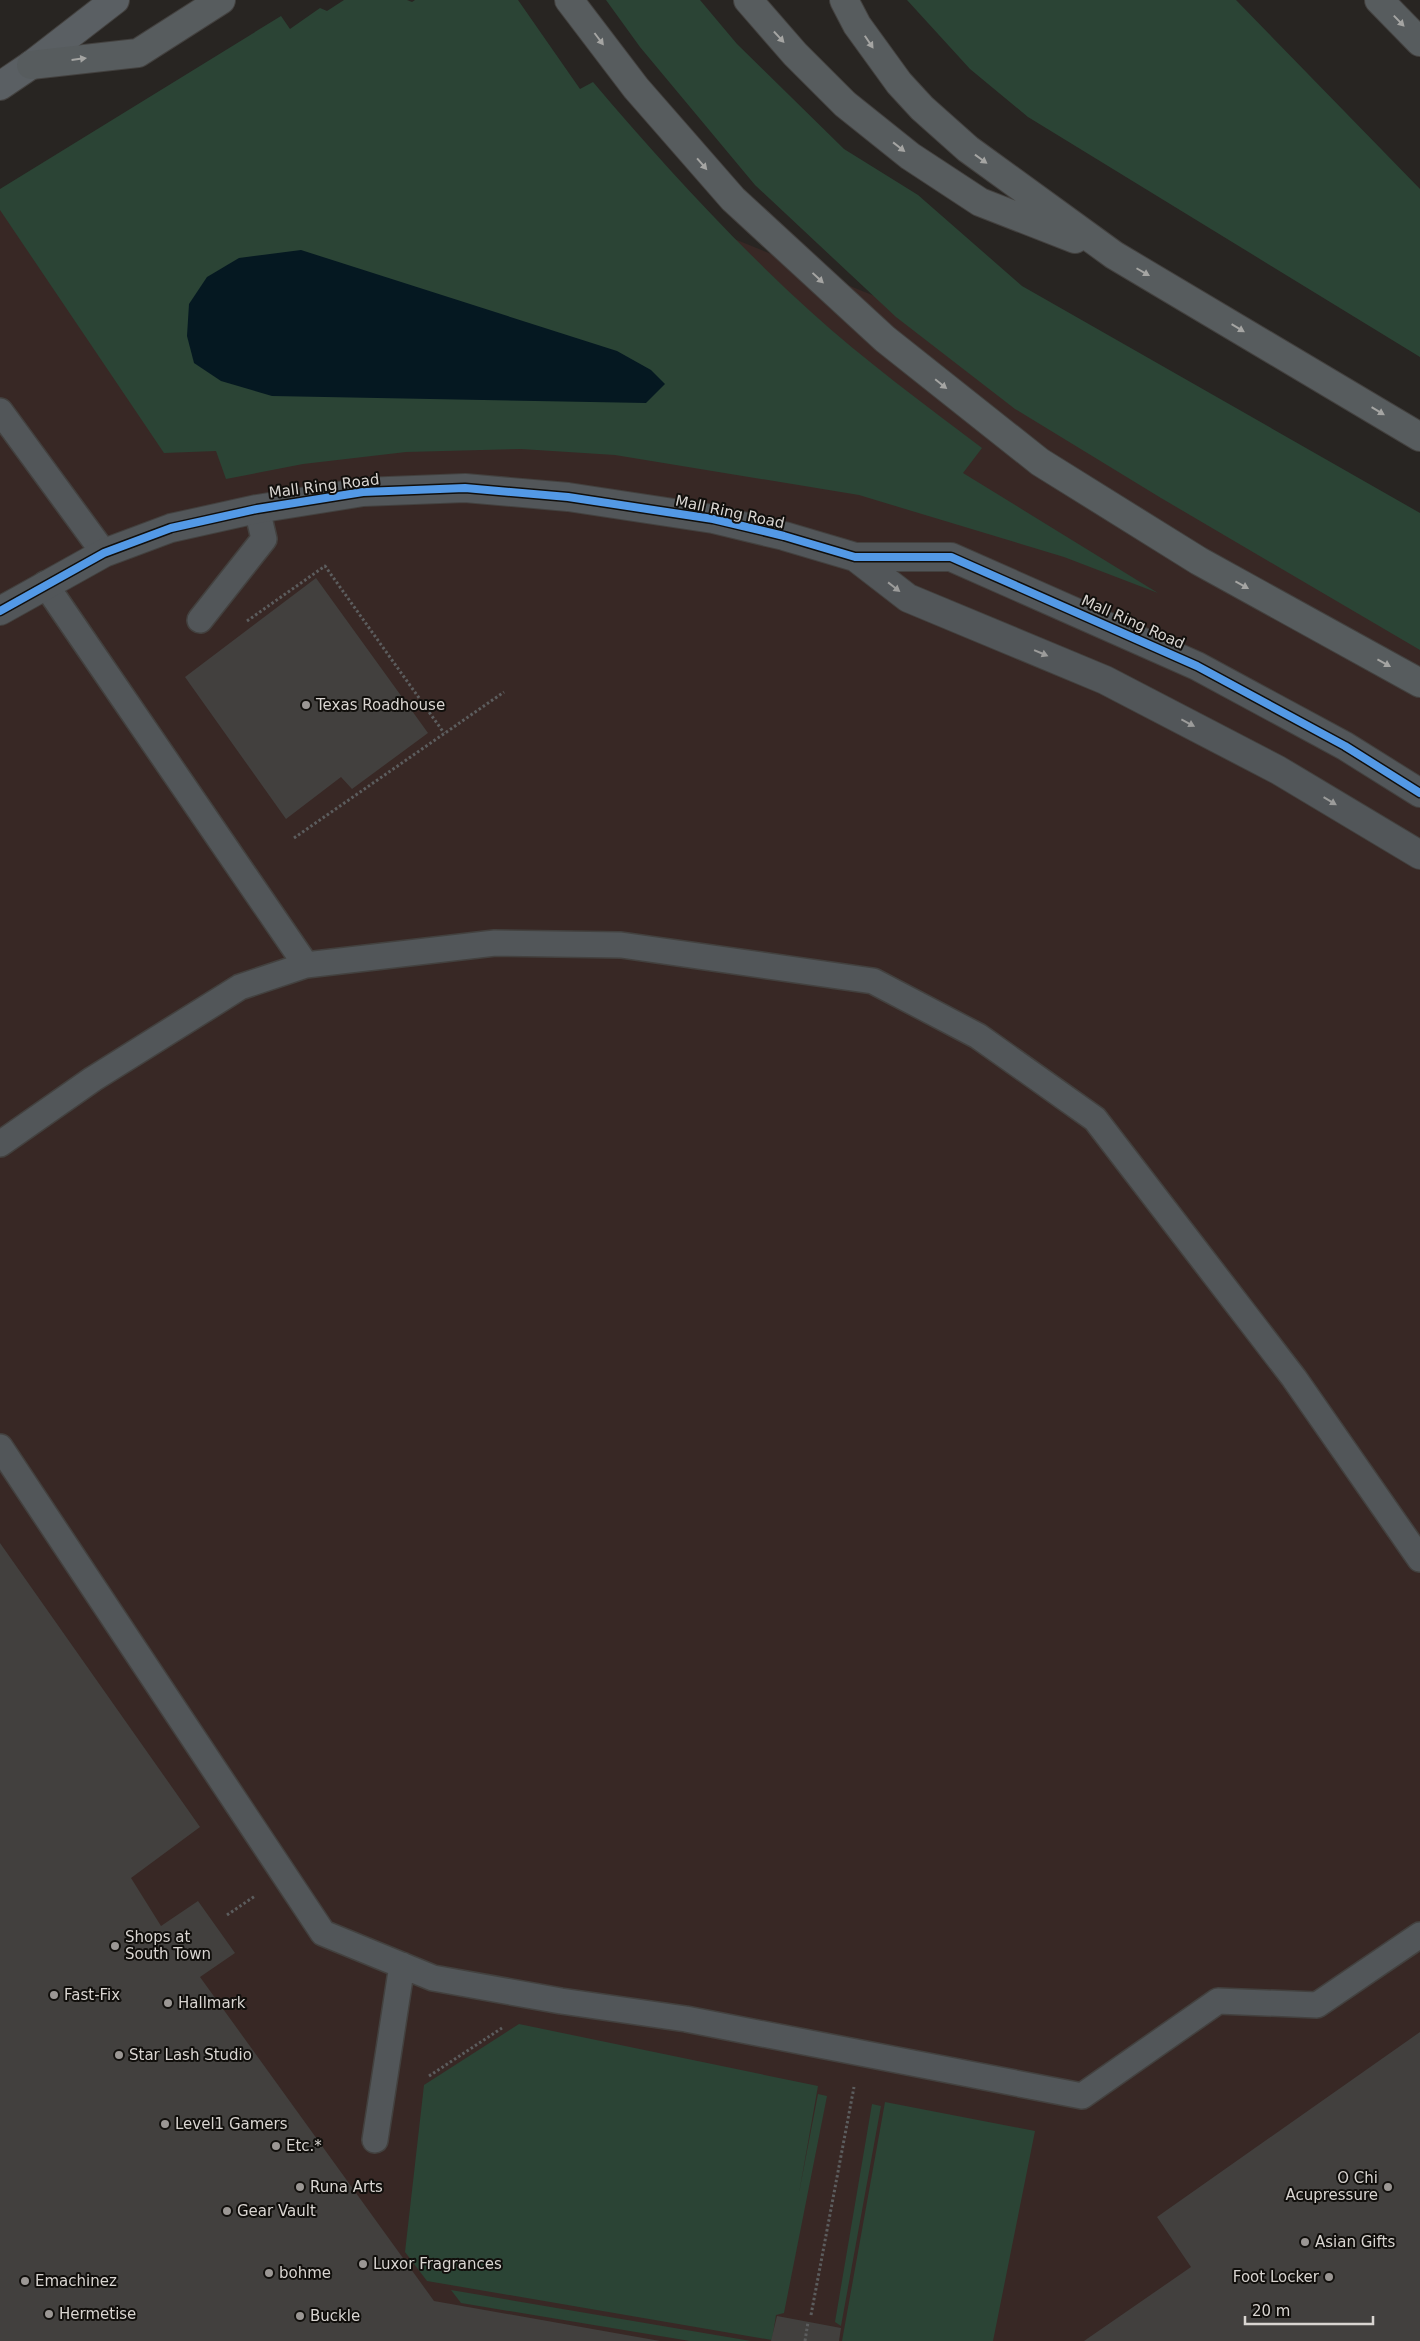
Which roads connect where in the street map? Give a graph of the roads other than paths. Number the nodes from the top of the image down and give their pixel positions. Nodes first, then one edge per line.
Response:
1 (115, 0) edge
2 (221, 0) edge
3 (570, 0) edge
4 (748, 0) edge
5 (844, 0) edge
6 (1379, 0) edge
7 (1420, 42) edge
8 (31, 65) junction
9 (0, 86) edge
10 (1114, 255) junction
11 (0, 410) edge
12 (1420, 437) edge
13 (257, 509) junction
14 (104, 553) junction
15 (855, 557) junction
16 (45, 584) junction
17 (0, 610) edge
18 (200, 620) dead end
19 (1420, 683) edge
20 (1420, 793) edge
21 (1420, 855) edge
22 (306, 965) junction
23 (0, 1144) edge
24 (0, 1447) edge
25 (1420, 1559) edge
26 (1420, 1935) edge
27 (402, 1965) junction
28 (375, 2140) dead end

1 - 8 main road
8 -> 2 highway
3 -> 19 highway
4 -> 10 highway
5 -> 10 highway
6 -> 7 highway
8 - 9 main road
10 -> 12 highway
11 - 14 lane
13 - 14 street, Mall Ring Road
13 - 15 street, Mall Ring Road
13 - 18 lane
14 - 16 street, Mall Ring Road
15 - 20 street, Mall Ring Road
15 -> 21 street, Mall Ring Road
16 - 17 street, Mall Ring Road
16 - 22 lane
22 - 23 lane
22 - 25 lane
24 - 27 lane
26 - 27 lane
27 - 28 lane

